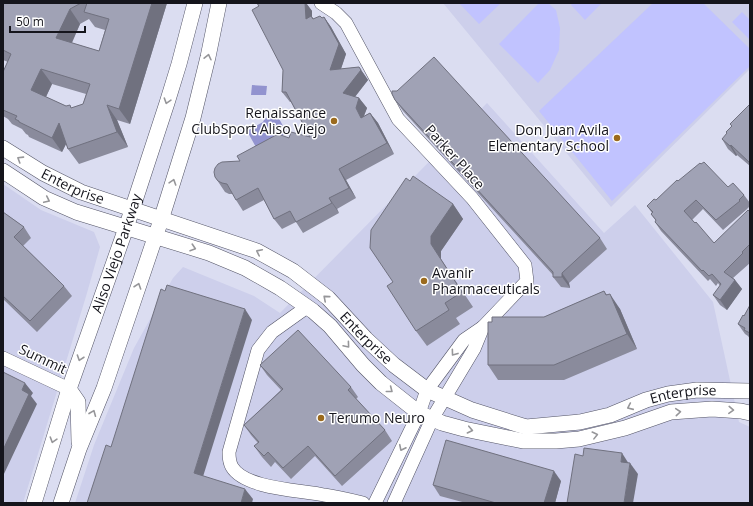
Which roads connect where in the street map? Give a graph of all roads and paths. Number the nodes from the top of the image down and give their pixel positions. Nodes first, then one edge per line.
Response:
1 (195, 3) edge
2 (219, 3) edge
3 (321, 3) edge
4 (3, 148) edge
5 (3, 172) edge
6 (132, 209) junction
7 (161, 220) junction
8 (126, 228) junction
9 (156, 235) junction
10 (308, 307) junction
11 (483, 327) junction
12 (3, 358) edge
13 (69, 389) junction
14 (427, 390) junction
15 (750, 391) edge
16 (444, 398) junction
17 (419, 413) junction
18 (750, 413) edge
19 (432, 419) junction
20 (79, 449) junction
21 (34, 503) edge
22 (61, 503) edge
23 (363, 503) edge
24 (375, 503) edge
25 (394, 503) edge

1 -> 6 main road, Aliso Viejo Parkway
7 -> 2 main road
3 - 11 street, Parker Place
6 -> 4 main road, Enterprise
5 -> 8 main road, Enterprise
6 - 7 main road, Enterprise
6 - 8 main road, Aliso Viejo Parkway
7 - 9 main road
14 -> 7 main road, Enterprise
8 - 9 main road, Enterprise
8 -> 13 main road, Aliso Viejo Parkway
9 -> 10 main road, Enterprise
20 -> 9 main road
10 -> 17 main road, Enterprise
10 - 23 street
11 -> 14 street, Parker Place
11 - 16 street, Parker Place
12 - 13 street, Summit
13 - 20 main road
13 -> 21 main road, Aliso Viejo Parkway
14 - 16 main road, Enterprise
14 - 17 street, Parker Place
15 -> 16 main road, Enterprise
16 - 19 street, Parker Place
17 - 19 main road, Enterprise
17 -> 24 street, Parker Place
19 -> 18 main road, Enterprise
19 - 25 street, Parker Place
20 - 22 main road

